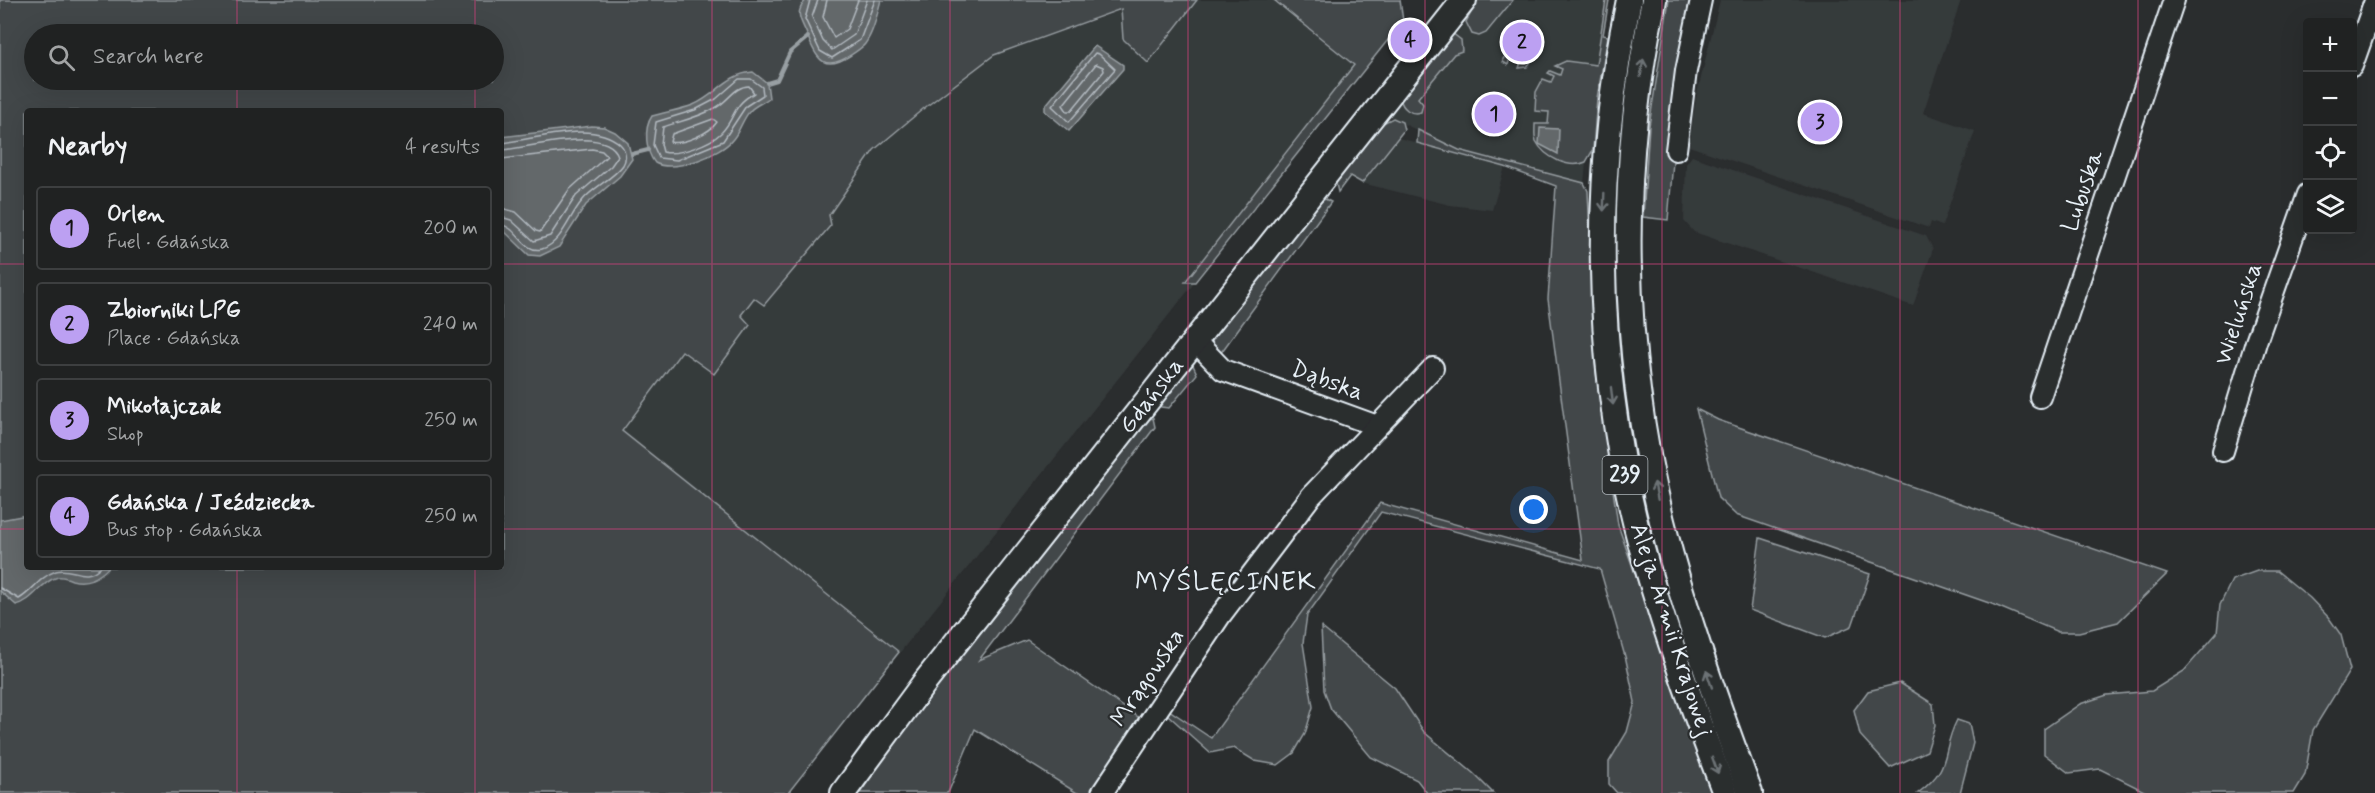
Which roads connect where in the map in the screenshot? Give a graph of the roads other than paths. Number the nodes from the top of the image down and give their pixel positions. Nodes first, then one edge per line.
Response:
1 (1464, 0) edge
2 (1629, 0) edge
3 (1654, 0) edge
4 (1701, 0) edge
5 (2174, 0) edge
6 (2375, 1) edge
7 (2357, 52) edge
8 (1676, 150) dead end
9 (2303, 206) edge
10 (1195, 341) junction
11 (1433, 368) dead end
12 (2040, 398) dead end
13 (1377, 426) junction
14 (2223, 451) dead end
15 (843, 793) edge
16 (1102, 793) edge
17 (1725, 793) edge
18 (1750, 793) edge

1 - 10 main road, Gdańska
2 -> 17 main road, Aleja Armii Krajowej / 239
18 -> 3 main road, Aleja Armii Krajowej / 239
4 - 8 street
5 - 12 street, Lubuska
6 - 7 street
9 - 14 street, Wieluńska
10 - 13 street, Dąbska
10 - 15 main road, Gdańska
11 - 13 street, Dąbska
13 - 16 street, Mrągowska

